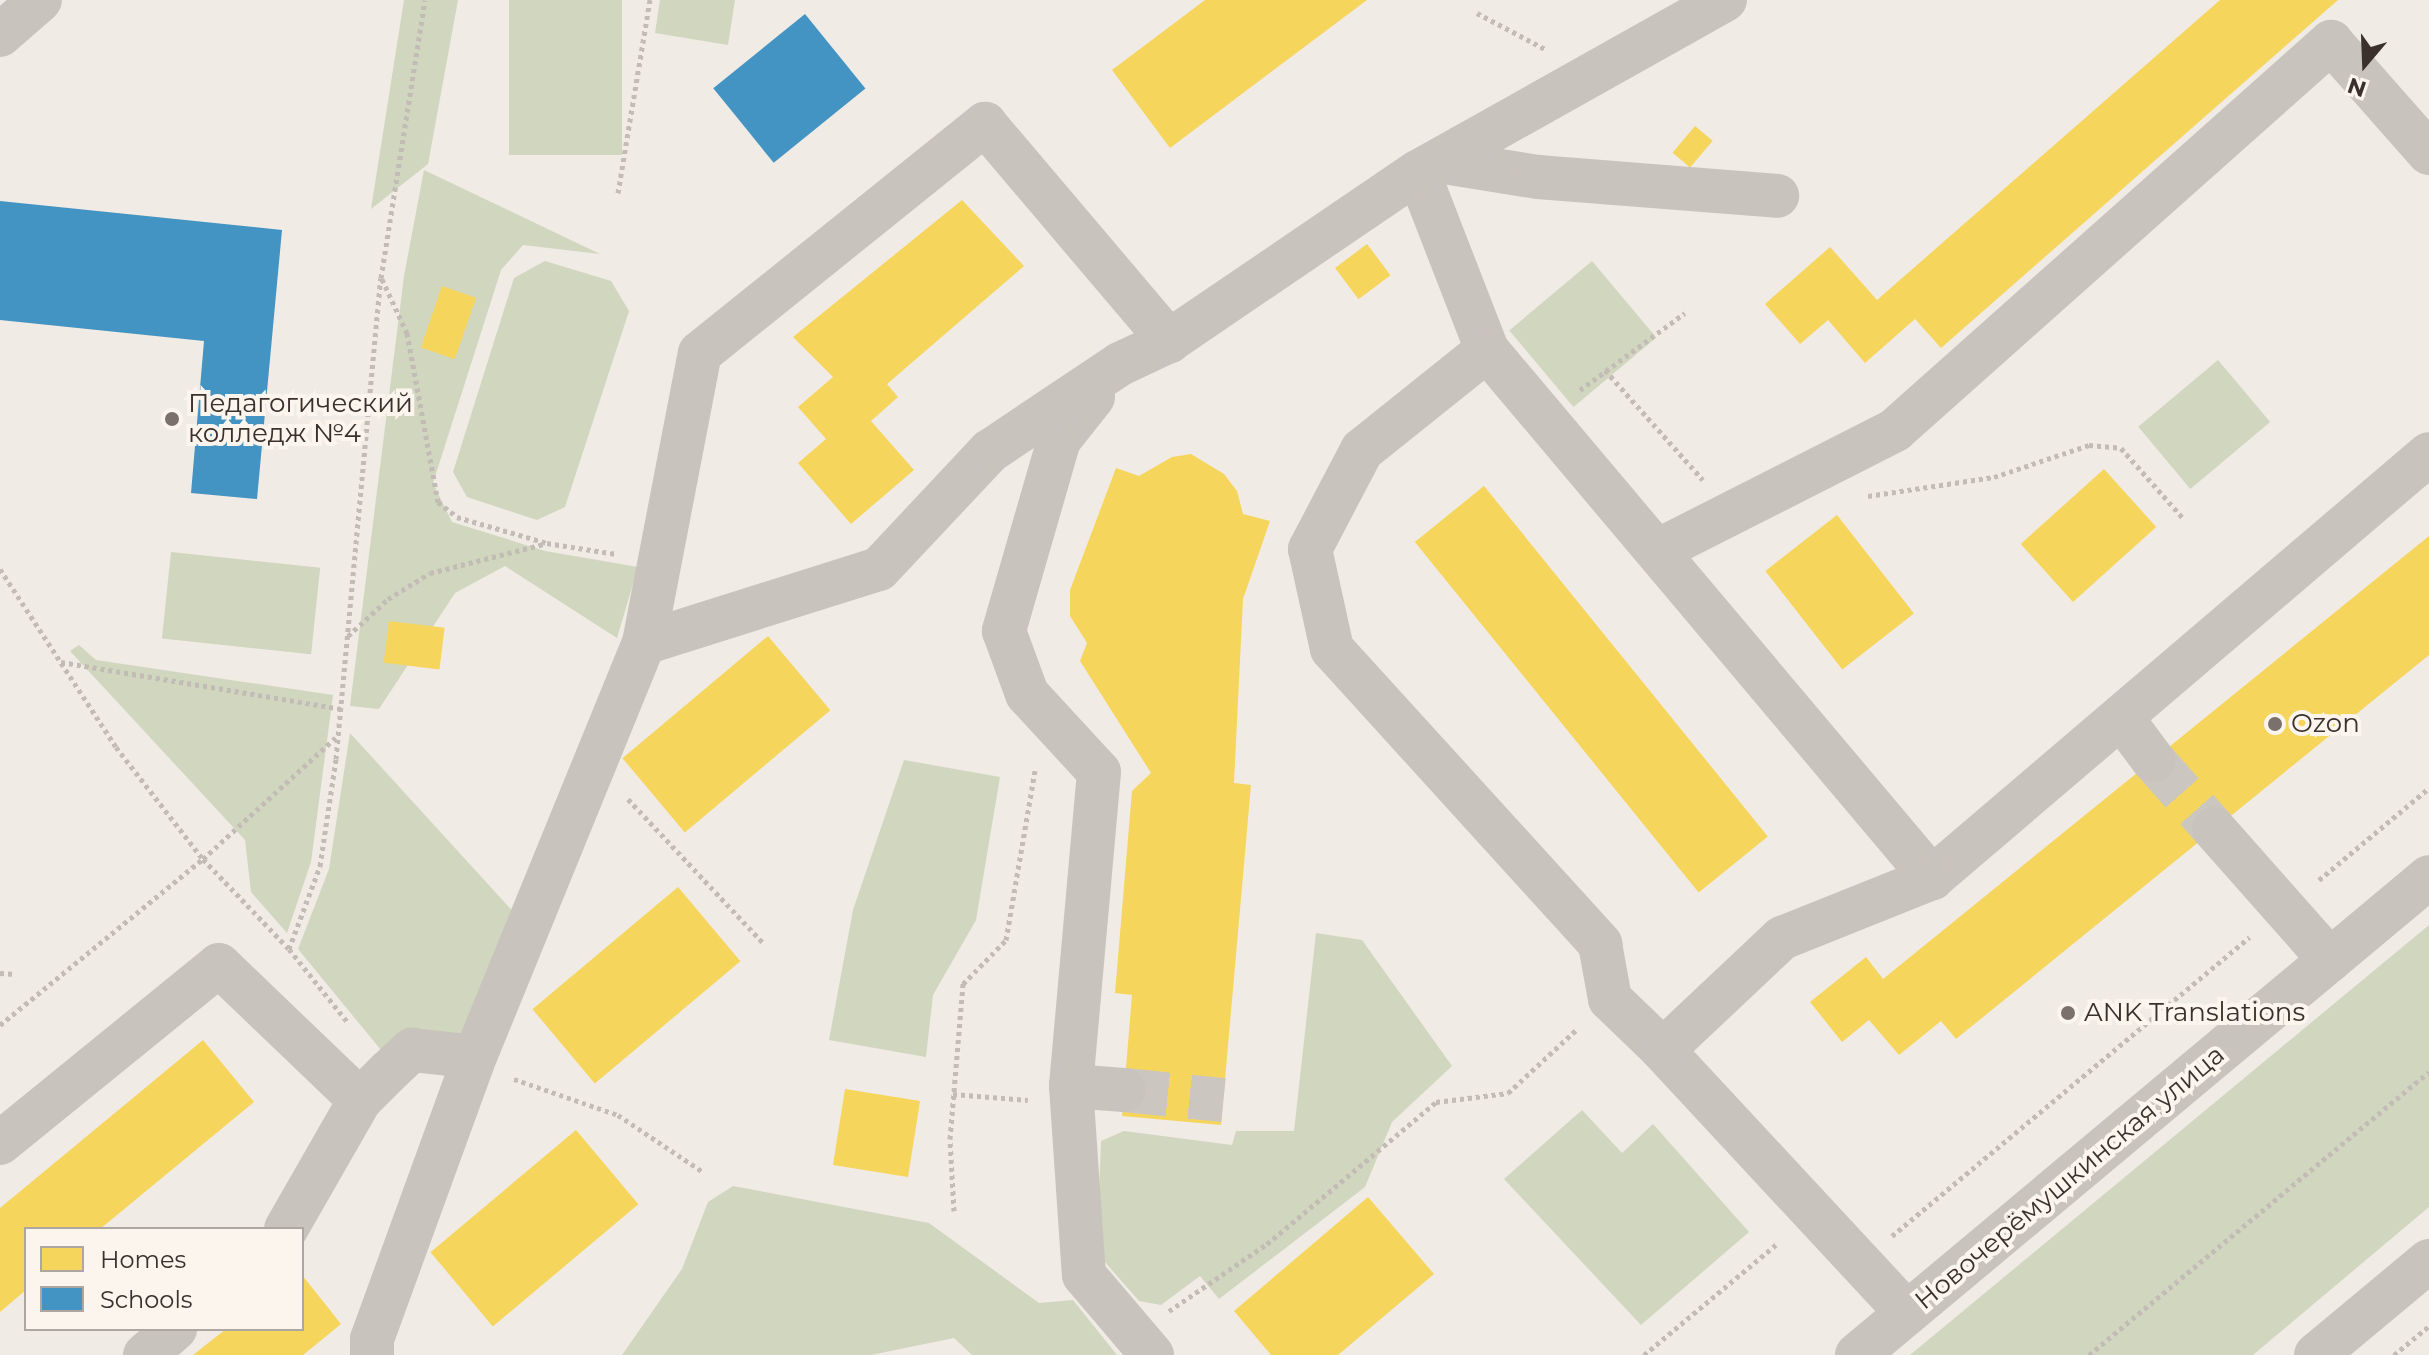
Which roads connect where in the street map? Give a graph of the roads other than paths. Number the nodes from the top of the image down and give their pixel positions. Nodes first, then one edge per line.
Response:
1 (40, 0) edge
2 (1725, 0) edge
3 (0, 35) edge
4 (2429, 153) edge
5 (1428, 166) junction
6 (1777, 196) dead end
7 (1169, 341) junction
8 (1487, 350) junction
9 (1120, 364) junction
10 (2429, 454) edge
11 (1657, 551) junction
12 (644, 643) junction
13 (2121, 717) junction
14 (2153, 760) tunnel mouth
15 (2214, 829) tunnel mouth
16 (2429, 877) edge
17 (1932, 878) junction
18 (2330, 960) junction
19 (1663, 1050) junction
20 (473, 1061) junction
21 (374, 1086) junction
22 (1124, 1090) tunnel mouth
23 (1072, 1095) junction
24 (0, 1143) edge
25 (287, 1227) edge
26 (2429, 1261) edge
27 (1907, 1313) junction
28 (173, 1331) edge
29 (1144, 1345) edge
30 (377, 1350) edge
31 (145, 1355) edge
32 (1857, 1355) edge
33 (2316, 1355) edge

1 - 3 street
2 - 5 street
4 - 11 street
5 - 6 street
5 - 7 street
5 - 8 street
7 - 9 street
7 - 12 street
8 - 11 street
8 - 19 street
9 - 12 street
9 - 23 street
10 - 13 street
11 - 17 street
12 - 20 street
13 - 14 street
13 - 17 street
15 - 18 street
16 - 18 street, Новочерёмушкинская улица
17 - 19 street
18 - 27 street, Новочерёмушкинская улица
19 - 27 street
20 - 21 street
20 - 30 street
21 - 24 street
21 - 25 street
22 - 23 street
23 - 29 street
26 - 33 street
27 - 32 street, Новочерёмушкинская улица
28 - 31 street

